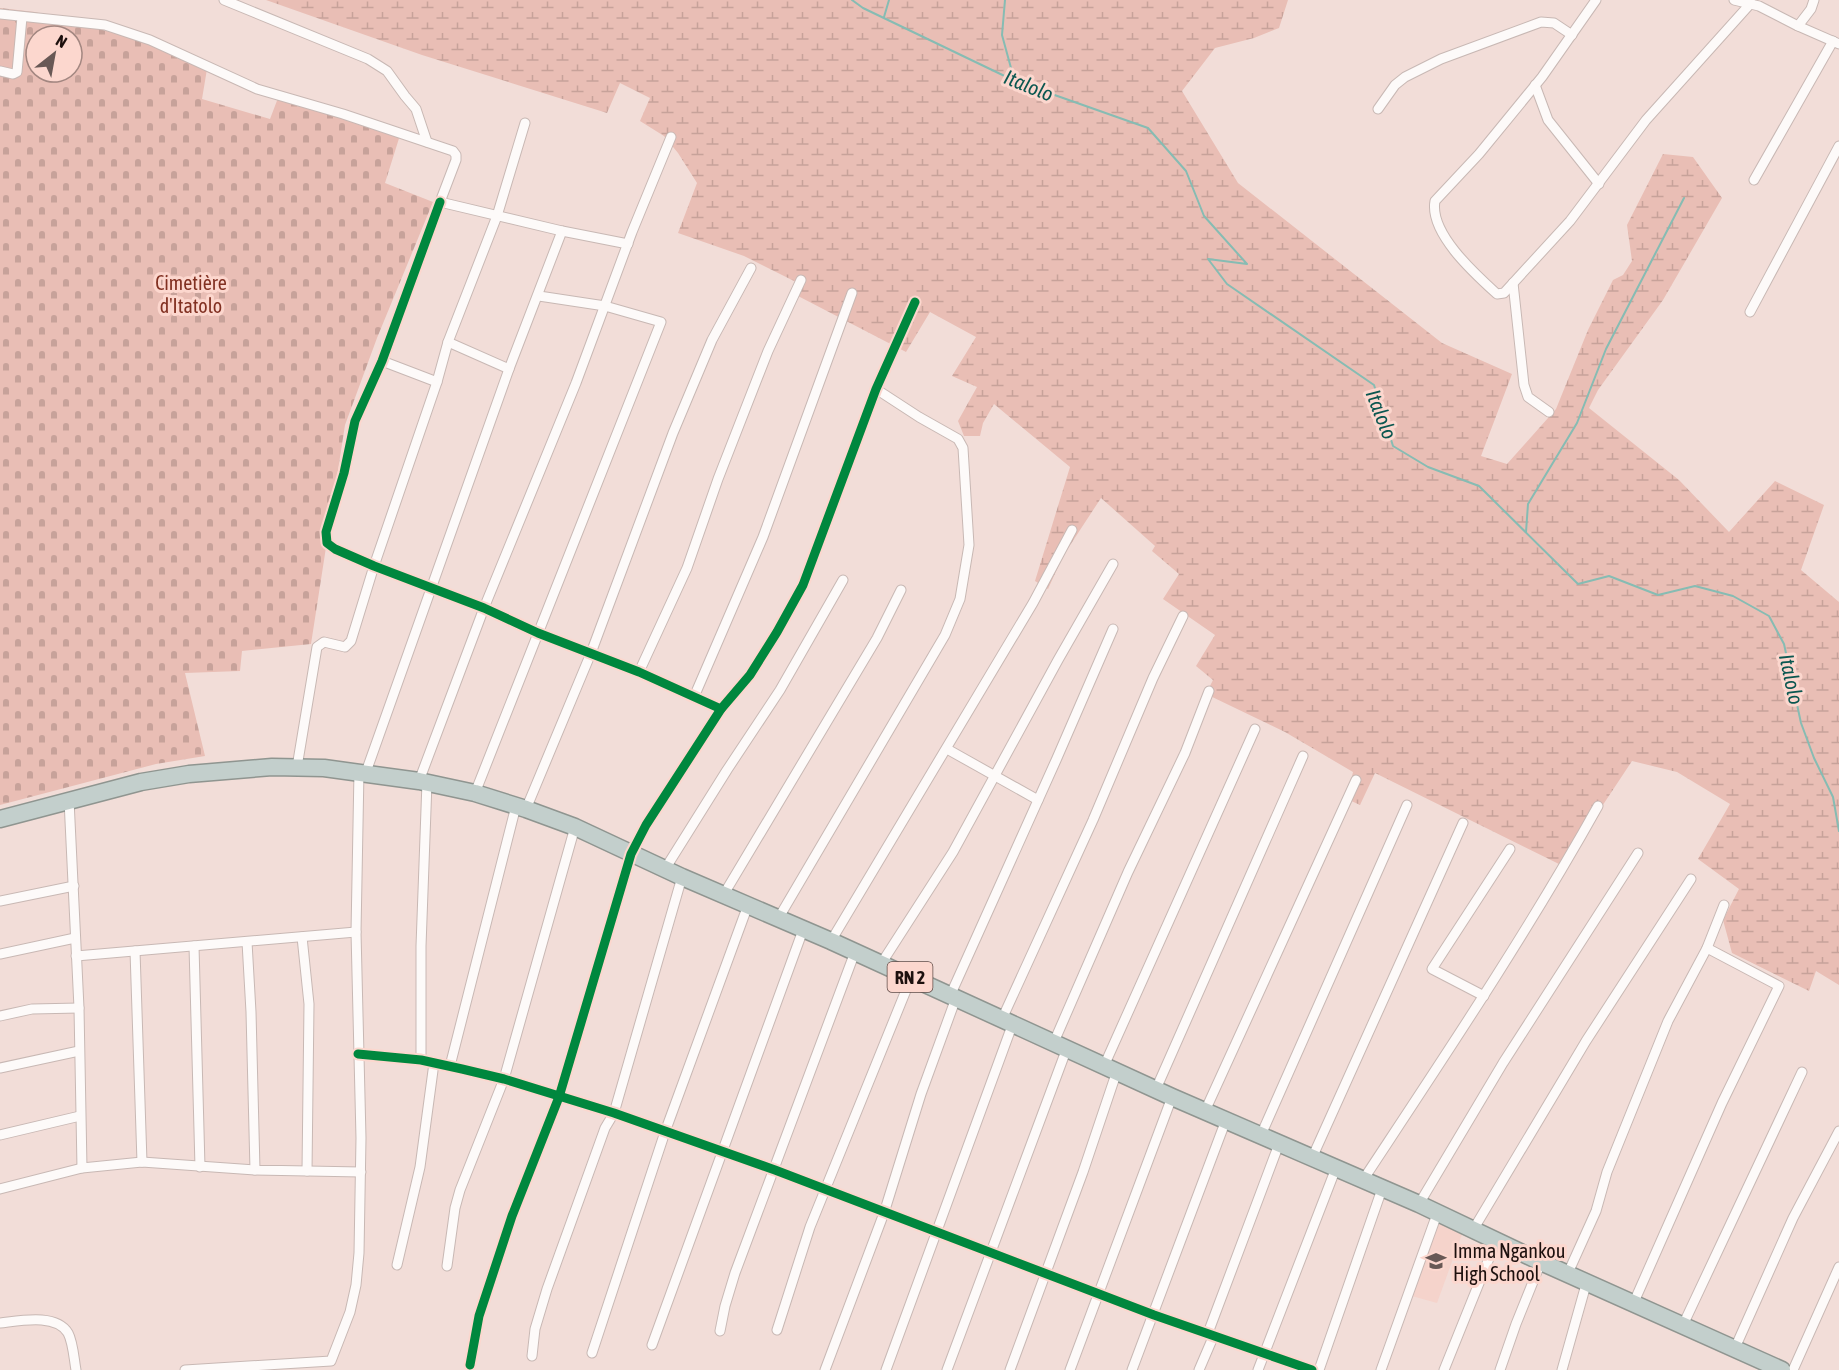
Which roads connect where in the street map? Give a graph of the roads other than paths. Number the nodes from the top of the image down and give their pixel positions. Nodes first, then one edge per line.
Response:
1 (224, 0) edge
2 (1596, 0) edge
3 (1734, 0) edge
4 (1751, 3) junction
5 (1812, 4) edge
6 (0, 14) edge
7 (22, 17) junction
8 (1798, 26) junction
9 (1812, 32) junction
10 (1572, 36) junction
11 (1836, 43) edge
12 (0, 71) edge
13 (1535, 86) junction
14 (1378, 109) dead end
15 (525, 123) dead end
16 (671, 137) dead end
17 (427, 142) junction
18 (1839, 146) edge
19 (1754, 180) dead end
20 (1599, 184) junction
21 (441, 202) junction
22 (497, 216) junction
23 (562, 231) junction
24 (628, 244) junction
25 (751, 268) dead end
26 (801, 280) dead end
27 (1513, 283) junction
28 (852, 293) dead end
29 (539, 296) junction
30 (915, 302) dead end
31 (605, 306) junction
32 (1750, 312) dead end
33 (448, 342) junction
34 (382, 361) junction
35 (509, 369) junction
36 (437, 382) junction
37 (876, 389) junction
38 (1549, 412) dead end
39 (1072, 530) dead end
40 (1113, 564) dead end
41 (374, 566) junction
42 (843, 580) dead end
43 (431, 588) junction
44 (901, 590) dead end
45 (484, 608) junction
46 (1183, 616) dead end
47 (1113, 629) dead end
48 (538, 633) junction
49 (591, 653) junction
50 (639, 672) junction
51 (1209, 691) dead end
52 (694, 697) junction
53 (721, 709) junction
54 (1255, 729) dead end
55 (947, 749) junction
56 (1303, 756) dead end
57 (297, 767) junction
58 (362, 772) junction
59 (996, 777) junction
60 (1356, 780) dead end
61 (423, 781) junction
62 (475, 793) junction
63 (69, 800) junction
64 (1038, 800) junction
65 (1407, 805) dead end
66 (1598, 806) dead end
67 (521, 807) junction
68 (0, 819) edge
69 (1462, 823) dead end
70 (575, 827) junction
71 (1510, 849) dead end
72 (1638, 853) dead end
73 (631, 854) junction
74 (665, 869) junction
75 (682, 877) junction
76 (1691, 879) dead end
77 (74, 886) junction
78 (724, 894) junction
79 (0, 901) edge
80 (748, 905) junction
81 (1724, 905) dead end
82 (778, 919) junction
83 (803, 930) junction
84 (356, 932) junction
85 (302, 937) junction
86 (75, 938) junction
87 (831, 941) junction
88 (247, 942) junction
89 (194, 945) junction
90 (1707, 948) junction
91 (135, 951) junction
92 (855, 952) junction
93 (0, 954) edge
94 (76, 956) junction
95 (881, 964) junction
96 (911, 978) junction
97 (1484, 996) junction
98 (953, 997) junction
99 (78, 1008) junction
100 (0, 1016) edge
101 (1008, 1021) junction
102 (1060, 1045) junction
103 (79, 1051) junction
104 (358, 1054) junction
105 (421, 1060) junction
106 (434, 1063) junction
107 (450, 1066) junction
108 (0, 1068) edge
109 (1111, 1069) junction
110 (1802, 1072) dead end
111 (504, 1079) junction
112 (1155, 1089) junction
113 (559, 1096) junction
114 (1172, 1096) junction
115 (1205, 1111) junction
116 (614, 1113) junction
117 (80, 1116) junction
118 (1226, 1120) junction
119 (1839, 1131) edge
120 (665, 1132) junction
121 (0, 1135) edge
122 (1261, 1136) junction
123 (1279, 1144) junction
124 (721, 1152) junction
125 (1312, 1158) junction
126 (142, 1162) junction
127 (200, 1167) junction
128 (82, 1168) junction
129 (1336, 1168) junction
130 (255, 1170) junction
131 (775, 1170) junction
132 (307, 1172) junction
133 (361, 1172) junction
134 (1363, 1180) junction
135 (1382, 1189) junction
136 (0, 1190) edge
137 (826, 1191) junction
138 (1419, 1204) junction
139 (884, 1213) junction
140 (1437, 1214) junction
141 (1473, 1230) junction
142 (935, 1233) junction
143 (1496, 1241) junction
144 (991, 1253) junction
145 (1541, 1262) junction
146 (397, 1265) dead end
147 (447, 1266) dead end
148 (1839, 1267) edge
149 (1047, 1272) junction
150 (1568, 1273) junction
151 (1587, 1281) junction
152 (1099, 1293) junction
153 (1634, 1302) junction
154 (1154, 1314) junction
155 (0, 1323) edge
156 (1683, 1325) junction
157 (777, 1330) dead end
158 (720, 1331) dead end
159 (1211, 1334) junction
160 (652, 1345) dead end
161 (1735, 1348) junction
162 (592, 1353) dead end
163 (1265, 1354) junction
164 (532, 1356) dead end
165 (470, 1365) dead end
166 (1761, 1366) edge
167 (76, 1370) edge
168 (185, 1370) edge
169 (825, 1370) edge
170 (886, 1370) edge
171 (947, 1370) edge
172 (1010, 1370) edge
173 (1070, 1370) edge
174 (1131, 1370) edge
175 (1199, 1370) edge
176 (1258, 1370) edge
177 (1312, 1370) edge
178 (1319, 1370) edge
179 (1381, 1370) edge
180 (1444, 1370) edge
181 (1500, 1370) edge
182 (1562, 1370) edge
183 (1782, 1370) edge
184 (1792, 1370) edge

1 - 17 street
2 - 10 street
3 - 4 street
4 - 8 street
4 - 20 street
5 - 8 street
5 - 9 street
6 - 7 street
7 - 12 street
7 - 17 street
8 - 9 street
9 - 11 street
10 - 13 street
10 - 14 street
11 - 19 street
13 - 20 street
13 - 27 street
15 - 22 street
16 - 24 street
17 - 21 street
18 - 32 street
20 - 27 street
21 - 22 street
21 - 34 street
22 - 23 street
22 - 33 street
23 - 24 street
23 - 29 street
24 - 31 street
25 - 49 street
26 - 50 street
27 - 38 street
28 - 52 street
29 - 31 street
29 - 35 street
30 - 37 street
31 - 45 street
31 - 48 street
33 - 35 street
33 - 36 street
34 - 36 street
34 - 41 street
35 - 43 street
36 - 41 street
37 - 53 street
37 - 82 street
39 - 55 street
40 - 59 street
41 - 43 street
41 - 57 street
42 - 74 street
43 - 45 street
43 - 58 street
44 - 78 street
45 - 48 street
45 - 61 street
46 - 101 street
47 - 64 street
48 - 49 street
48 - 62 street
49 - 50 street
49 - 67 street
50 - 52 street
51 - 102 street
52 - 53 street
53 - 73 street
54 - 109 street
55 - 59 street
55 - 87 street
56 - 112 street
57 - 58 highway, RN 2
57 - 63 highway, RN 2
58 - 61 highway, RN 2
58 - 84 street
59 - 64 street
59 - 95 street
60 - 115 street
61 - 62 highway, RN 2
61 - 105 street
62 - 67 highway, RN 2
63 - 68 highway, RN 2
63 - 77 street
64 - 98 street
65 - 122 street
66 - 97 street
67 - 70 highway, RN 2
67 - 107 street
69 - 125 street
70 - 73 highway, RN 2
70 - 111 street
71 - 97 street
72 - 138 street
73 - 74 highway, RN 2
73 - 113 street
74 - 75 highway, RN 2
75 - 78 highway, RN 2
75 - 116 street
76 - 141 street
77 - 79 street
77 - 86 street
78 - 80 highway, RN 2
80 - 82 highway, RN 2
80 - 120 street
81 - 90 street
82 - 83 highway, RN 2
83 - 87 highway, RN 2
83 - 124 street
84 - 85 street
84 - 104 street
85 - 88 street
85 - 132 street
86 - 93 street
86 - 94 street
87 - 92 highway, RN 2
88 - 89 street
88 - 130 street
89 - 91 street
89 - 127 street
90 - 150 street
90 - 153 street
91 - 94 street
91 - 126 street
92 - 95 highway, RN 2
92 - 131 street
94 - 99 street
95 - 96 highway, RN 2
96 - 98 highway, RN 2
96 - 137 street
97 - 134 street
98 - 101 highway, RN 2
98 - 139 street
99 - 100 street
99 - 103 street
101 - 102 highway, RN 2
101 - 142 street
102 - 109 highway, RN 2
102 - 144 street
103 - 108 street
103 - 117 street
104 - 105 street
104 - 133 street
105 - 106 street
106 - 107 street
106 - 146 street
107 - 111 street
109 - 112 highway, RN 2
109 - 149 street
110 - 156 street
111 - 113 street
111 - 147 street
112 - 114 highway, RN 2
113 - 116 street
113 - 165 street
114 - 115 highway, RN 2
114 - 152 street
115 - 118 highway, RN 2
116 - 120 street
116 - 164 street
117 - 121 street
117 - 128 street
118 - 122 highway, RN 2
118 - 154 street
119 - 161 street
120 - 124 street
120 - 162 street
122 - 123 highway, RN 2
123 - 125 highway, RN 2
123 - 159 street
124 - 131 street
124 - 160 street
125 - 129 highway, RN 2
126 - 127 street
126 - 128 street
127 - 130 street
128 - 136 street
129 - 134 highway, RN 2
129 - 163 street
130 - 132 street
131 - 137 street
131 - 158 street
132 - 133 street
133 - 168 street
134 - 135 highway, RN 2
135 - 138 highway, RN 2
135 - 178 street
137 - 139 street
137 - 157 street
138 - 140 highway, RN 2
139 - 142 street
139 - 169 street
140 - 141 highway, RN 2
140 - 179 street
141 - 143 highway, RN 2
142 - 144 street
142 - 170 street
143 - 145 highway, RN 2
143 - 180 street
144 - 149 street
144 - 171 street
145 - 150 highway, RN 2
145 - 181 street
148 - 184 street
149 - 152 street
149 - 172 street
150 - 151 highway, RN 2
151 - 153 highway, RN 2
151 - 182 street
152 - 154 street
152 - 173 street
153 - 156 highway, RN 2
154 - 159 street
154 - 174 street
155 - 167 street
156 - 161 highway, RN 2
159 - 163 street
159 - 175 street
161 - 166 highway, RN 2
163 - 176 street
163 - 177 street
166 - 183 highway, RN 2

